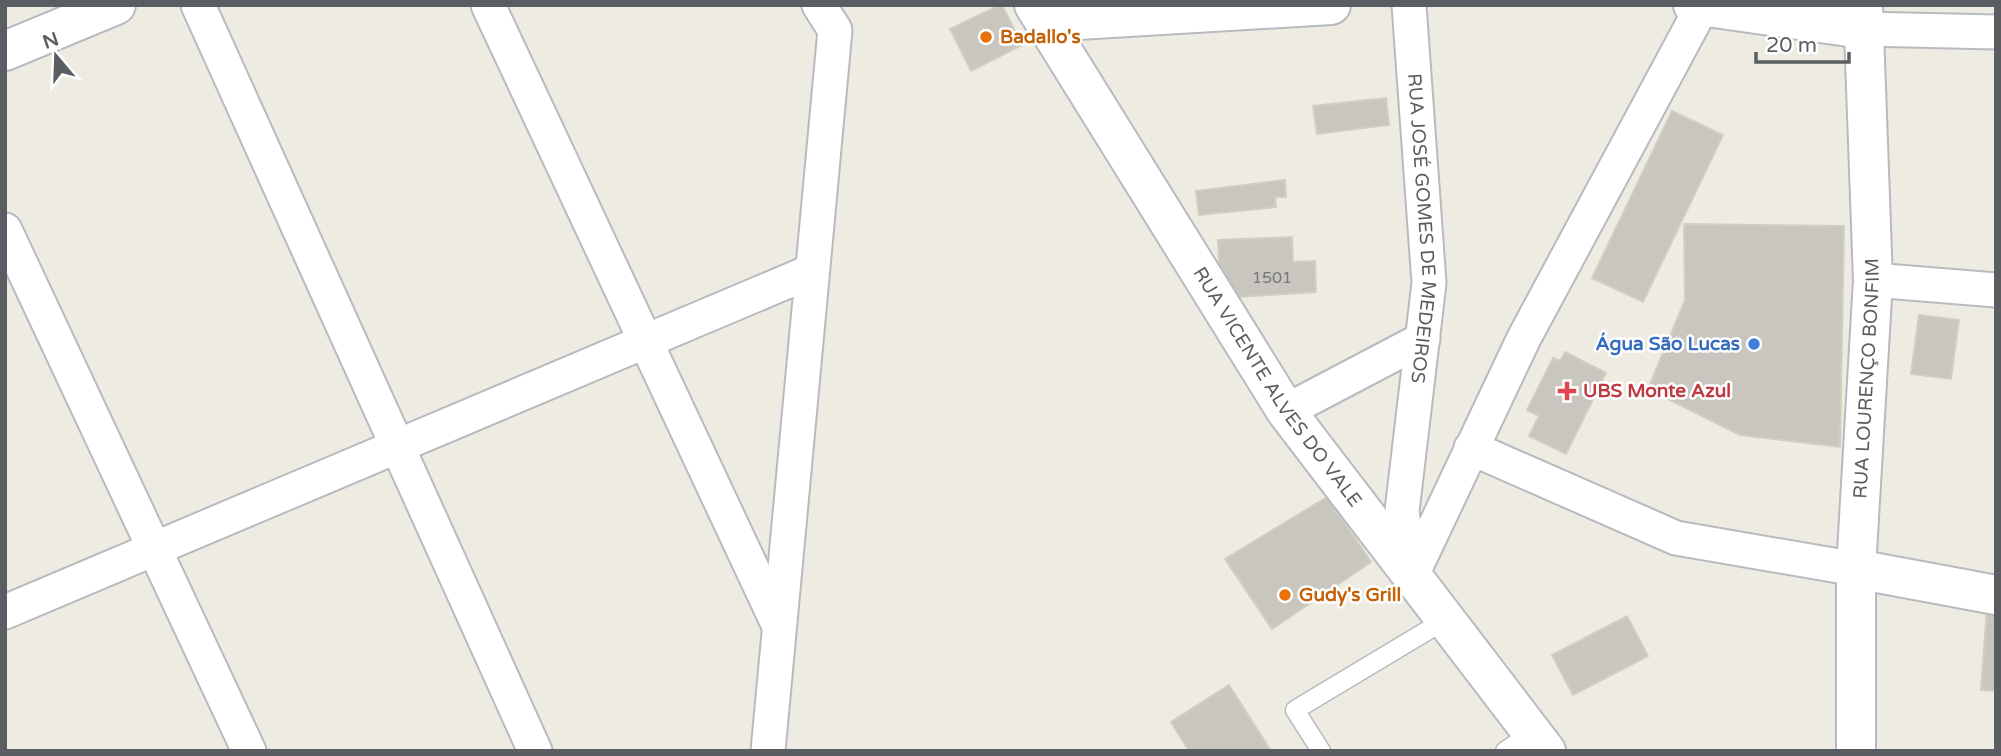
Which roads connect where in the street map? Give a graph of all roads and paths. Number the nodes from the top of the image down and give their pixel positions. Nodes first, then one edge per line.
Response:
1 (116, 5) edge
2 (198, 5) edge
3 (488, 5) edge
4 (819, 5) edge
5 (1331, 5) edge
6 (1409, 5) edge
7 (1693, 5) edge
8 (1703, 6) edge
9 (1039, 14) edge
10 (1863, 17) edge
11 (1996, 32) edge
12 (5, 51) edge
13 (5, 230) edge
14 (813, 271) junction
15 (1873, 280) junction
16 (1996, 290) edge
17 (1423, 339) junction
18 (646, 341) junction
19 (1286, 411) junction
20 (397, 446) junction
21 (1471, 448) junction
22 (155, 549) junction
23 (1856, 569) junction
24 (1411, 576) junction
25 (1996, 595) edge
26 (5, 612) edge
27 (1445, 620) junction
28 (779, 626) junction
29 (1528, 745) edge
30 (249, 751) edge
31 (535, 751) edge
32 (768, 751) edge
33 (1321, 751) edge
34 (1856, 751) edge

1 - 12 street
2 - 20 street
3 - 18 street
4 - 14 street
5 - 9 street
6 - 17 street, RUA JOSÉ GOMES DE MEDEIROS
7 - 8 street
8 - 10 street
8 - 21 street
9 - 19 street, RUA VICENTE ALVES DO VALE
10 - 11 street
10 - 15 street, RUA LOURENÇO BONFIM
13 - 22 street
14 - 18 street
14 - 28 street
15 - 16 street
15 - 23 street, RUA LOURENÇO BONFIM
17 - 19 street
17 - 24 street, RUA JOSÉ GOMES DE MEDEIROS
18 - 20 street
18 - 28 street
19 - 24 street, RUA VICENTE ALVES DO VALE
20 - 22 street
20 - 31 street
21 - 23 street
21 - 24 street
22 - 26 street
22 - 30 street
23 - 25 street
23 - 34 street, RUA LOURENÇO BONFIM
24 - 27 street, RUA VICENTE ALVES DO VALE
27 - 29 street, RUA VICENTE ALVES DO VALE
27 - 33 lane
28 - 32 street

